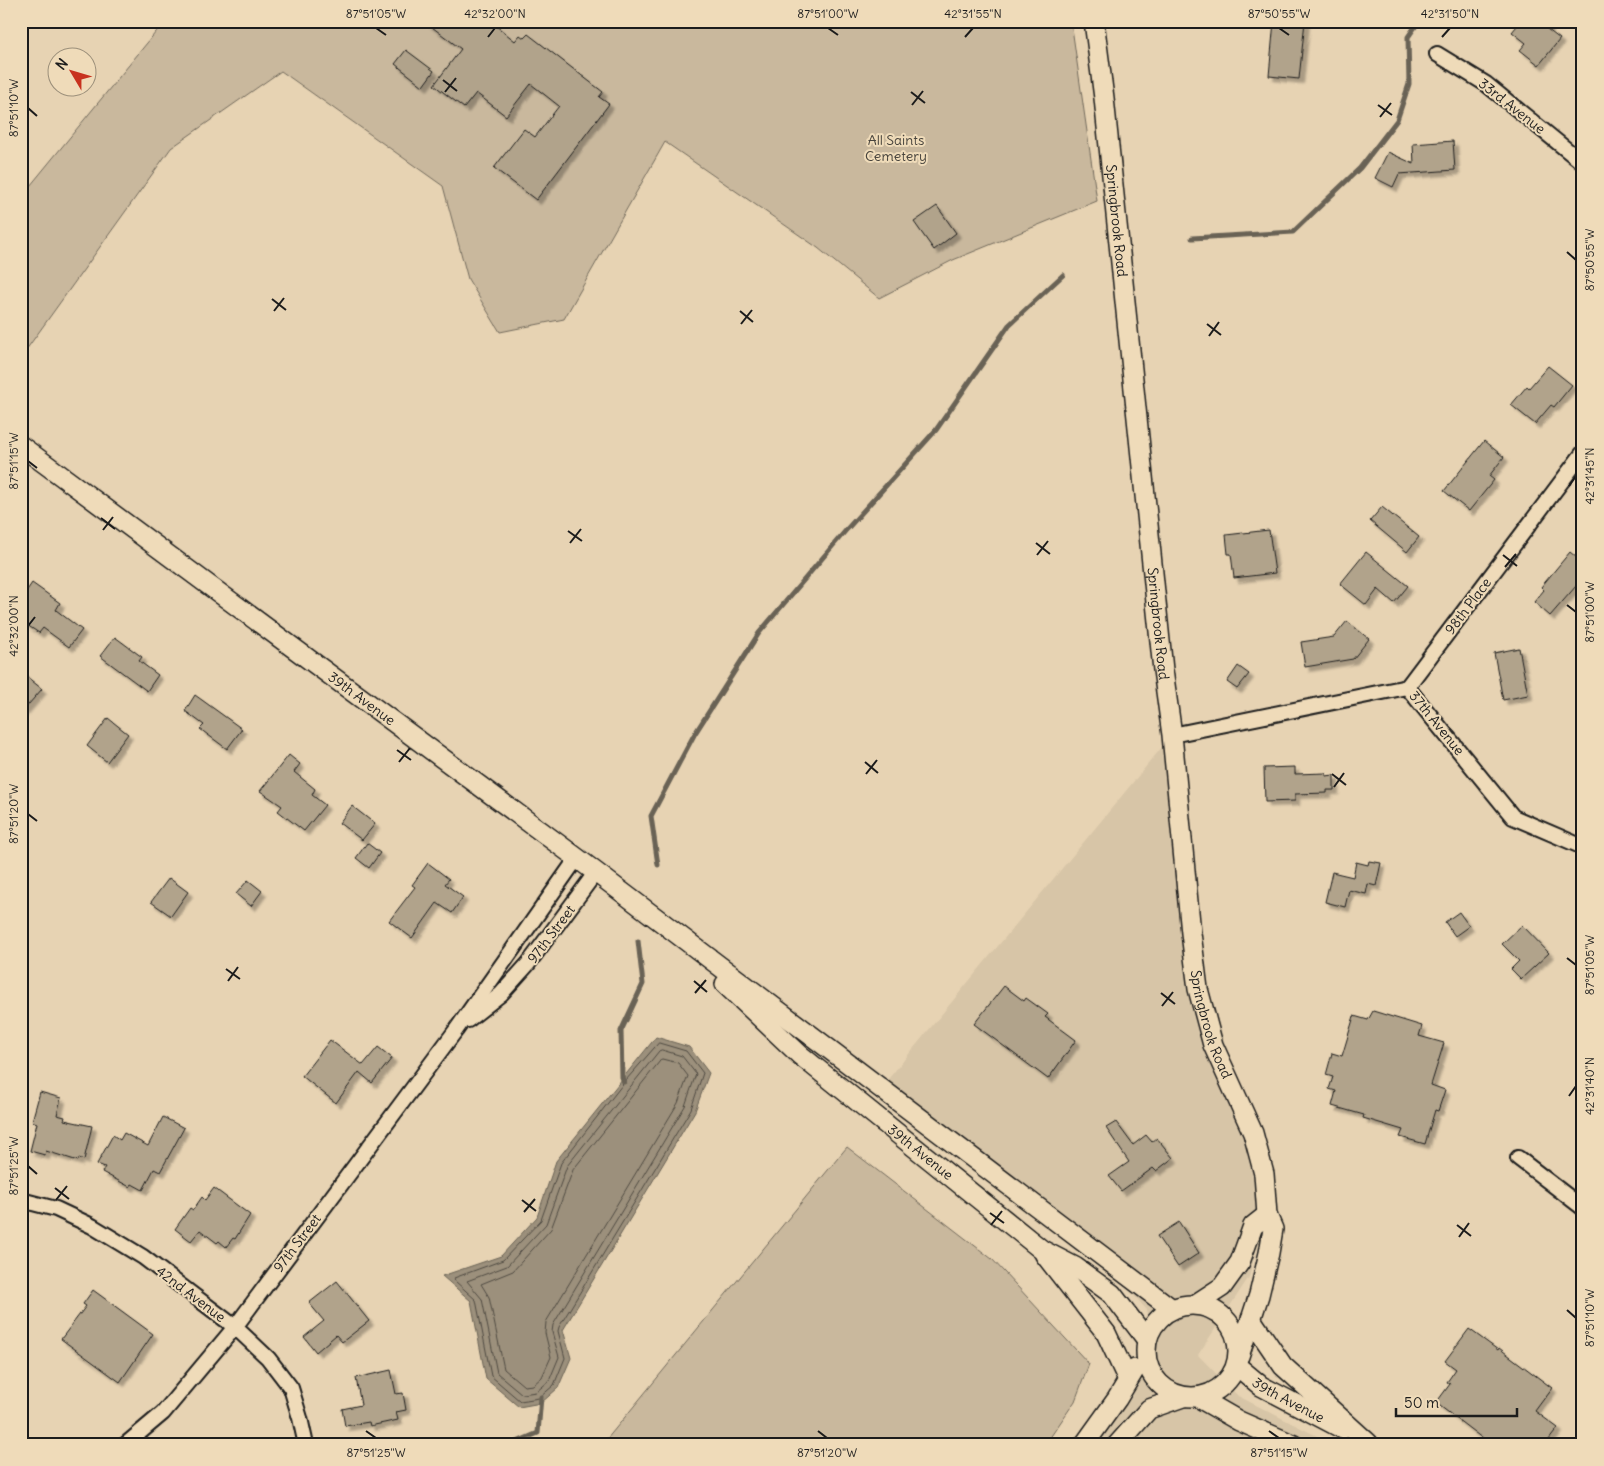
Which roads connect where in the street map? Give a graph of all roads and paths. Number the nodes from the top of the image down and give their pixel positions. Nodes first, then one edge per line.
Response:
1 (1094, 21) edge
2 (1437, 54) dead end
3 (1583, 163) edge
4 (21, 446) edge
5 (1583, 453) edge
6 (1408, 687) junction
7 (1172, 735) junction
8 (1583, 847) edge
9 (577, 858) junction
10 (596, 872) junction
11 (700, 952) junction
12 (456, 1030) junction
13 (1518, 1158) dead end
14 (21, 1200) edge
15 (1583, 1208) edge
16 (1267, 1215) junction
17 (1042, 1250) junction
18 (1196, 1304) junction
19 (1172, 1310) junction
20 (1252, 1318) junction
21 (235, 1327) junction
22 (1146, 1346) junction
23 (1238, 1361) junction
24 (1128, 1380) junction
25 (1191, 1398) junction
26 (1370, 1444) edge
27 (125, 1445) edge
28 (306, 1445) edge
29 (1084, 1445) edge
30 (1118, 1445) edge
31 (1294, 1445) edge

1 - 7 main road, Springbrook Road
2 - 3 street, 33rd Avenue
4 - 9 main road, 39th Avenue
5 - 6 street, 98th Place
6 - 7 street, 37th Avenue
6 - 8 street, 37th Avenue
7 - 16 main road, Springbrook Road
9 - 10 main road, 39th Avenue
9 - 12 street, 97th Street
10 - 11 main road, 39th Avenue
10 - 12 street, 97th Street
11 - 17 main road, 39th Avenue
11 - 19 main road, 39th Avenue
12 - 21 street, 97th Street
13 - 15 street
14 - 21 street, 42nd Avenue
16 - 18 main road
16 - 20 main road, Springbrook Road
17 - 22 main road, 39th Avenue
17 - 24 main road
18 - 19 main road
18 - 23 main road
19 - 22 main road
20 - 23 main road, Springbrook Road
20 - 26 main road
21 - 27 street, 97th Street
21 - 28 street, 42nd Avenue
22 - 24 main road
22 - 25 main road
23 - 25 main road
23 - 26 main road, 39th Avenue
24 - 29 main road
25 - 30 main road
25 - 31 main road

